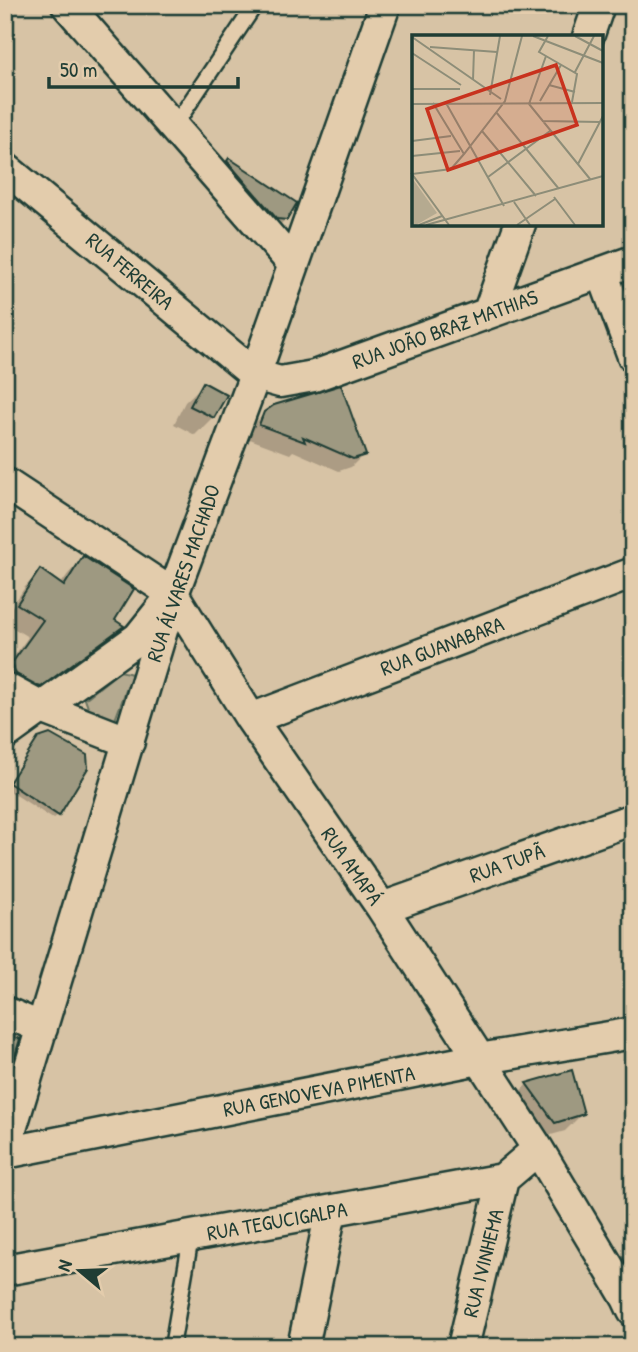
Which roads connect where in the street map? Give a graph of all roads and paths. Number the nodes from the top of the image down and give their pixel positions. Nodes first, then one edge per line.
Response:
1 (67, 5) edge
2 (255, 5) edge
3 (385, 5) edge
4 (599, 5) edge
5 (589, 35) edge
6 (173, 128) junction
7 (5, 168) edge
8 (519, 226) edge
9 (633, 261) edge
10 (293, 264) junction
11 (603, 272) junction
12 (489, 312) junction
13 (633, 356) edge
14 (255, 374) junction
15 (5, 483) edge
16 (633, 573) edge
17 (173, 594) junction
18 (5, 688) edge
19 (42, 708) junction
20 (251, 719) junction
21 (5, 734) edge
22 (129, 742) junction
23 (633, 818) edge
24 (382, 908) junction
25 (5, 1012) edge
26 (42, 1028) junction
27 (633, 1033) edge
28 (479, 1059) junction
29 (538, 1149) junction
30 (5, 1151) edge
31 (503, 1180) junction
32 (331, 1211) junction
33 (191, 1237) junction
34 (5, 1270) edge
35 (633, 1311) edge
36 (173, 1347) edge
37 (303, 1347) edge
38 (463, 1347) edge

1 - 6 street
2 - 6 lane
3 - 10 street, RUA ÁLVARES MACHADO
4 - 5 street
6 - 10 street
7 - 14 street, RUA FERREIRA
8 - 12 street
9 - 11 street, RUA JOÃO BRAZ MATHIAS
10 - 14 street, RUA ÁLVARES MACHADO
11 - 12 street, RUA JOÃO BRAZ MATHIAS
11 - 13 street
12 - 14 street, RUA JOÃO BRAZ MATHIAS
14 - 17 street, RUA ÁLVARES MACHADO
15 - 17 street, RUA AMAPÁ
16 - 20 street, RUA GUANABARA
17 - 19 street
17 - 20 street, RUA AMAPÁ
17 - 22 street, RUA ÁLVARES MACHADO
18 - 19 street
19 - 21 street
19 - 22 street
20 - 24 street, RUA AMAPÁ
22 - 26 street, RUA ÁLVARES MACHADO
23 - 24 street, RUA TUPÃ
24 - 28 street, RUA AMAPÁ
25 - 26 street
26 - 30 street, RUA ÁLVARES MACHADO
27 - 28 street, RUA GENOVEVA PIMENTA
28 - 29 street, RUA AMAPÁ
28 - 30 street, RUA GENOVEVA PIMENTA
29 - 31 street
29 - 35 street, RUA AMAPÁ
31 - 32 street, RUA TEGUCIGALPA
31 - 38 street, RUA IVINHEMA
32 - 33 street, RUA TEGUCIGALPA
32 - 37 street
33 - 34 street, RUA TEGUCIGALPA
33 - 36 lane

